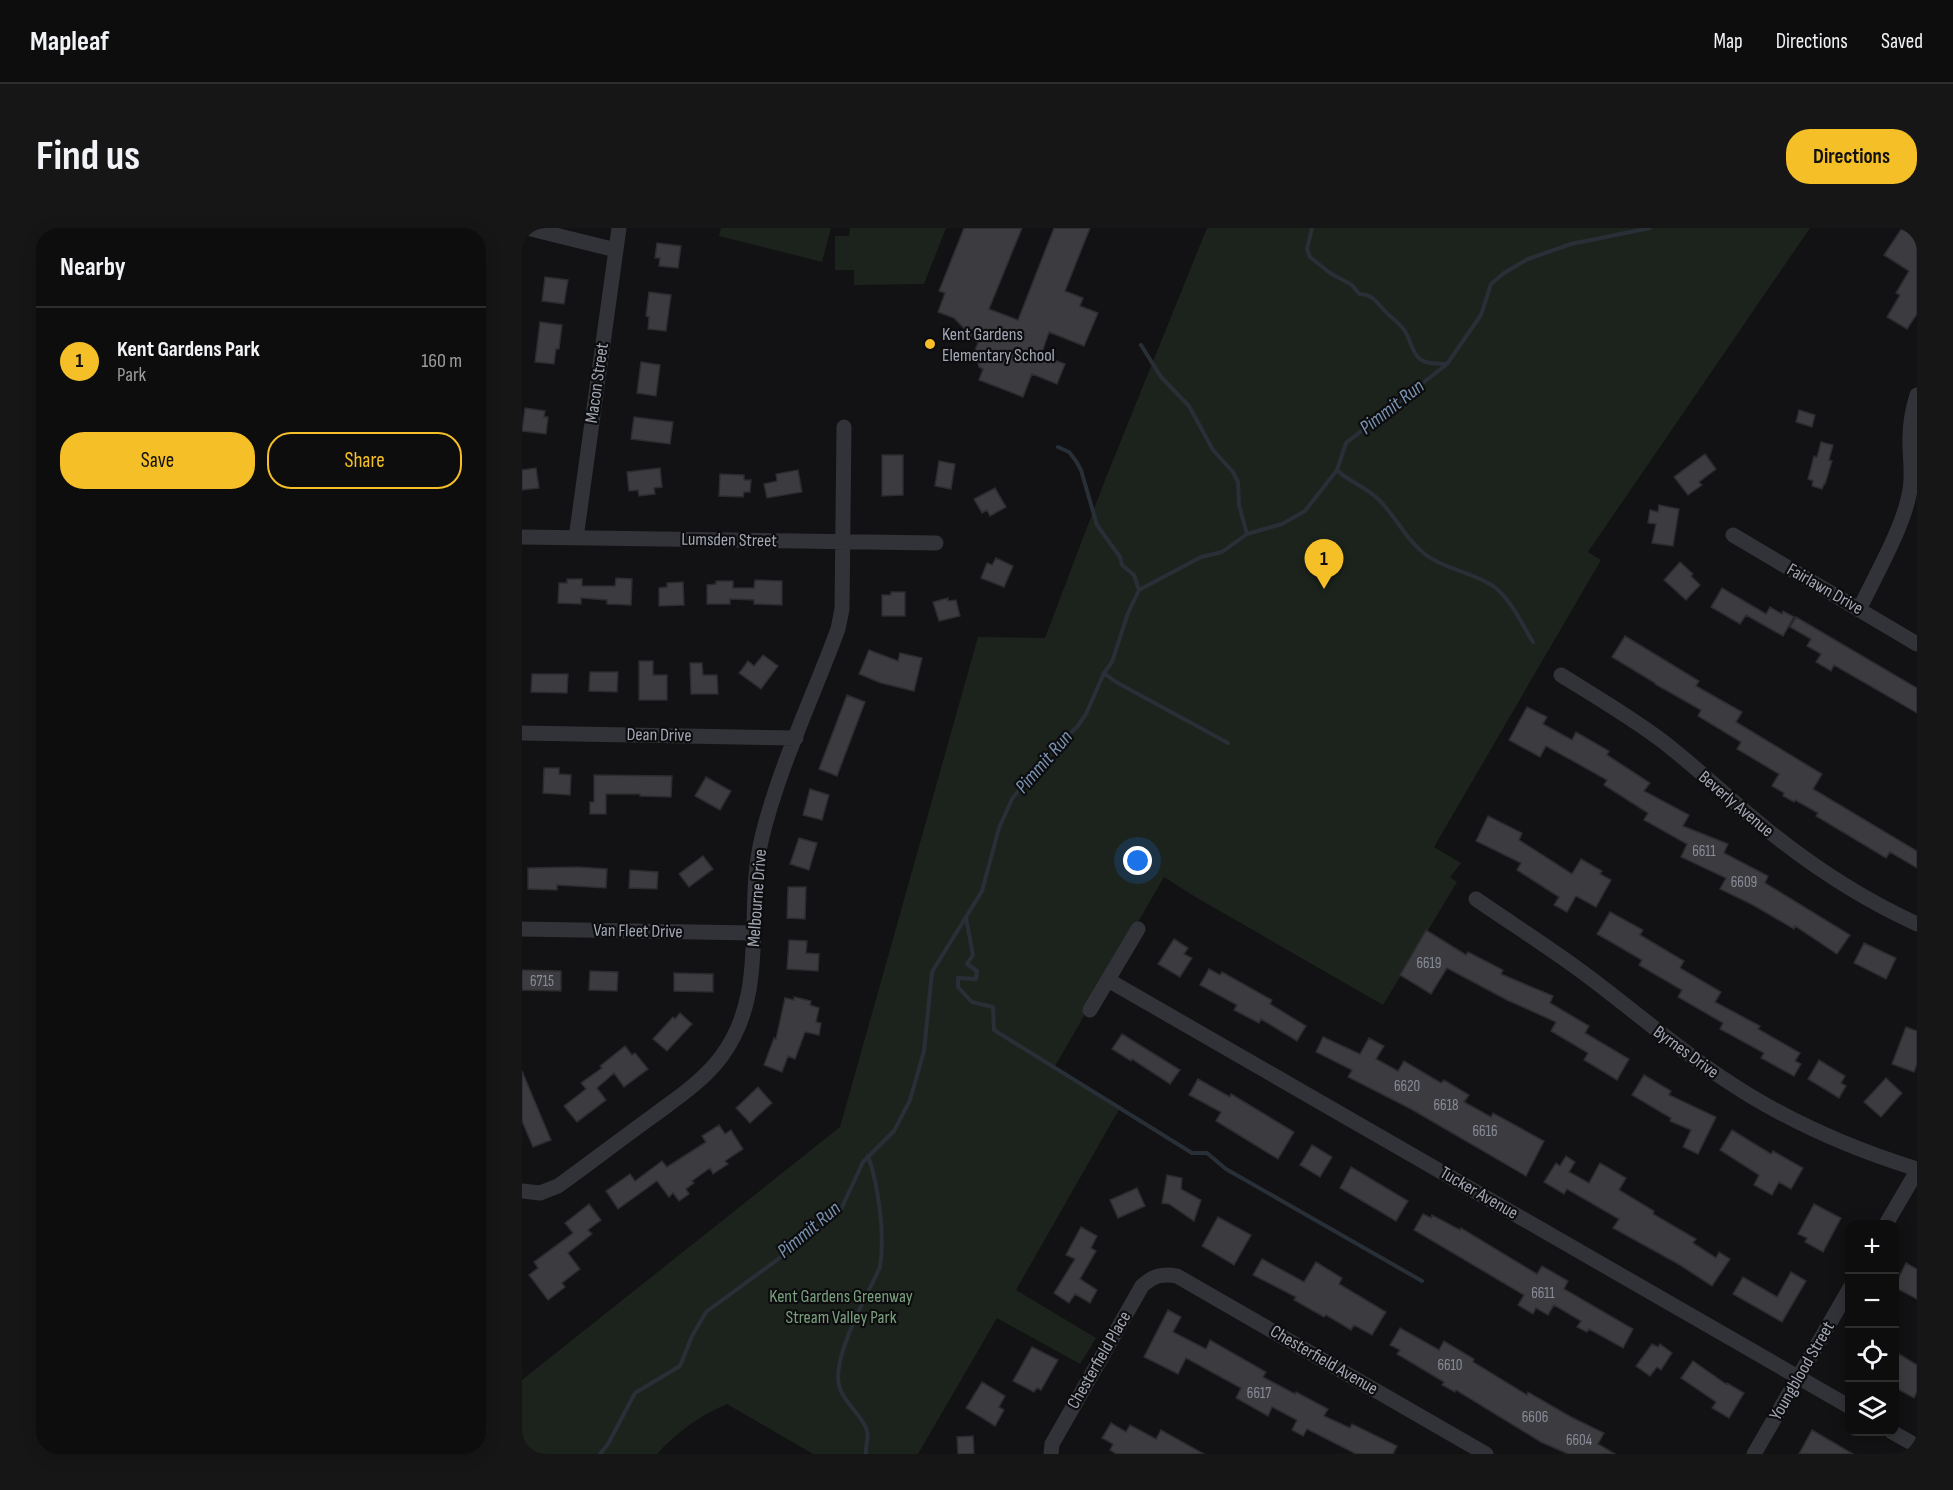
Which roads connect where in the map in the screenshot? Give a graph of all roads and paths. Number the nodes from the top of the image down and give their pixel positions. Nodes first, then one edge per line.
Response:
1 (528, 228) edge
2 (618, 228) edge
3 (616, 250) junction
4 (1917, 395) edge
5 (1914, 415) edge
6 (844, 427) dead end
7 (1732, 535) dead end
8 (522, 537) edge
9 (576, 538) junction
10 (843, 542) junction
11 (936, 543) dead end
12 (1859, 610) junction
13 (1917, 644) edge
14 (1561, 675) dead end
15 (522, 733) edge
16 (796, 738) junction
17 (1476, 899) dead end
18 (1917, 924) edge
19 (522, 929) edge
20 (1138, 929) dead end
21 (753, 933) junction
22 (1108, 980) junction
23 (1090, 1011) dead end
24 (1917, 1170) edge
25 (522, 1191) edge
26 (1888, 1220) edge
27 (1157, 1269) joint
28 (1845, 1297) edge
29 (1798, 1377) junction
30 (1845, 1404) edge
31 (1899, 1435) edge
32 (1917, 1446) edge
33 (1052, 1454) edge
34 (1486, 1454) edge
35 (1754, 1454) edge

1 - 3 street
2 - 3 street, Macon Street
3 - 9 street, Macon Street
4 - 5 street
5 - 12 street
6 - 10 street, Melbourne Drive
7 - 12 street, Fairlawn Drive
8 - 9 street, Lumsden Street
9 - 10 street, Lumsden Street
10 - 11 street, Lumsden Street
10 - 16 street, Melbourne Drive
12 - 13 street, Fairlawn Drive
14 - 18 street, Beverly Avenue
15 - 16 street, Dean Drive
16 - 21 street, Melbourne Drive
17 - 24 street, Byrnes Drive
19 - 21 street, Van Fleet Drive
20 - 22 street
21 - 25 street, Melbourne Drive
22 - 23 street
22 - 29 street, Tucker Avenue
24 - 26 street
27 - 33 street, Chesterfield Place
27 - 34 street, Chesterfield Avenue
28 - 29 street, Youngblood Street
29 - 30 street, Tucker Avenue
29 - 35 street, Youngblood Street
31 - 32 street

